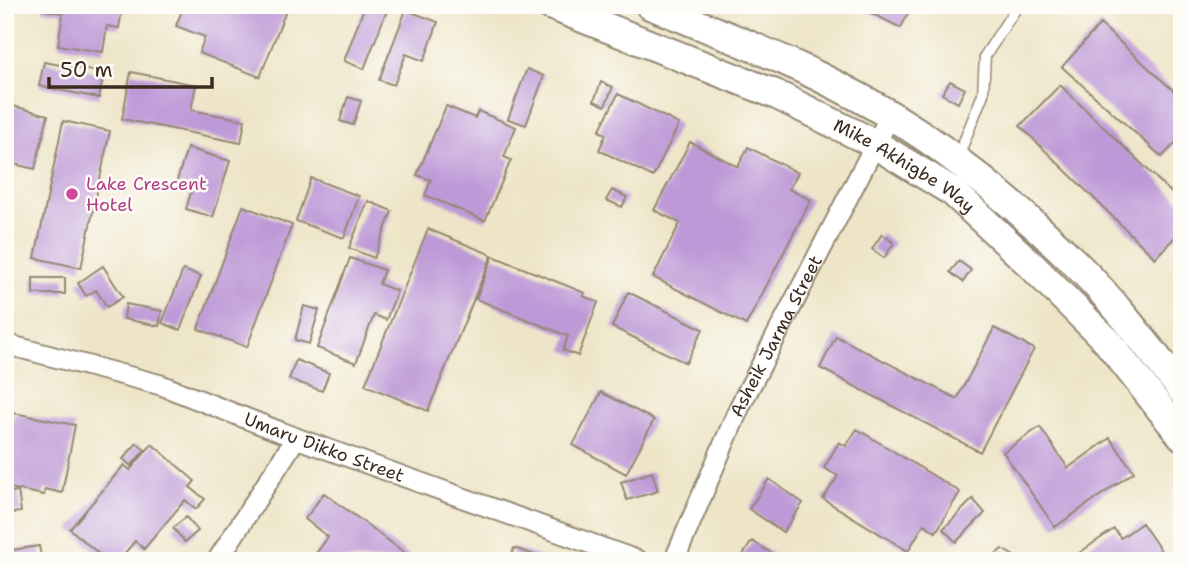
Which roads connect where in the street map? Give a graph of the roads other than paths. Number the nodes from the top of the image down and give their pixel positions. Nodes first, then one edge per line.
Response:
1 (550, 5) edge
2 (650, 5) edge
3 (1018, 5) edge
4 (890, 116) junction
5 (875, 144) junction
6 (956, 160) junction
7 (5, 344) edge
8 (1182, 390) edge
9 (1182, 436) edge
10 (296, 438) junction
11 (217, 561) edge
12 (639, 561) edge
13 (674, 561) edge

1 - 5 street, Mike Akhigbe Way
2 - 4 street, Mike Akhigbe Way
3 - 6 lane
4 - 5 street, Asheik Jarma Street
4 - 6 street, Mike Akhigbe Way
5 - 9 street, Mike Akhigbe Way
5 - 13 street, Asheik Jarma Street
6 - 8 street, Mike Akhigbe Way
7 - 10 street, Umaru Dikko Street
10 - 11 street
10 - 12 street, Umaru Dikko Street

